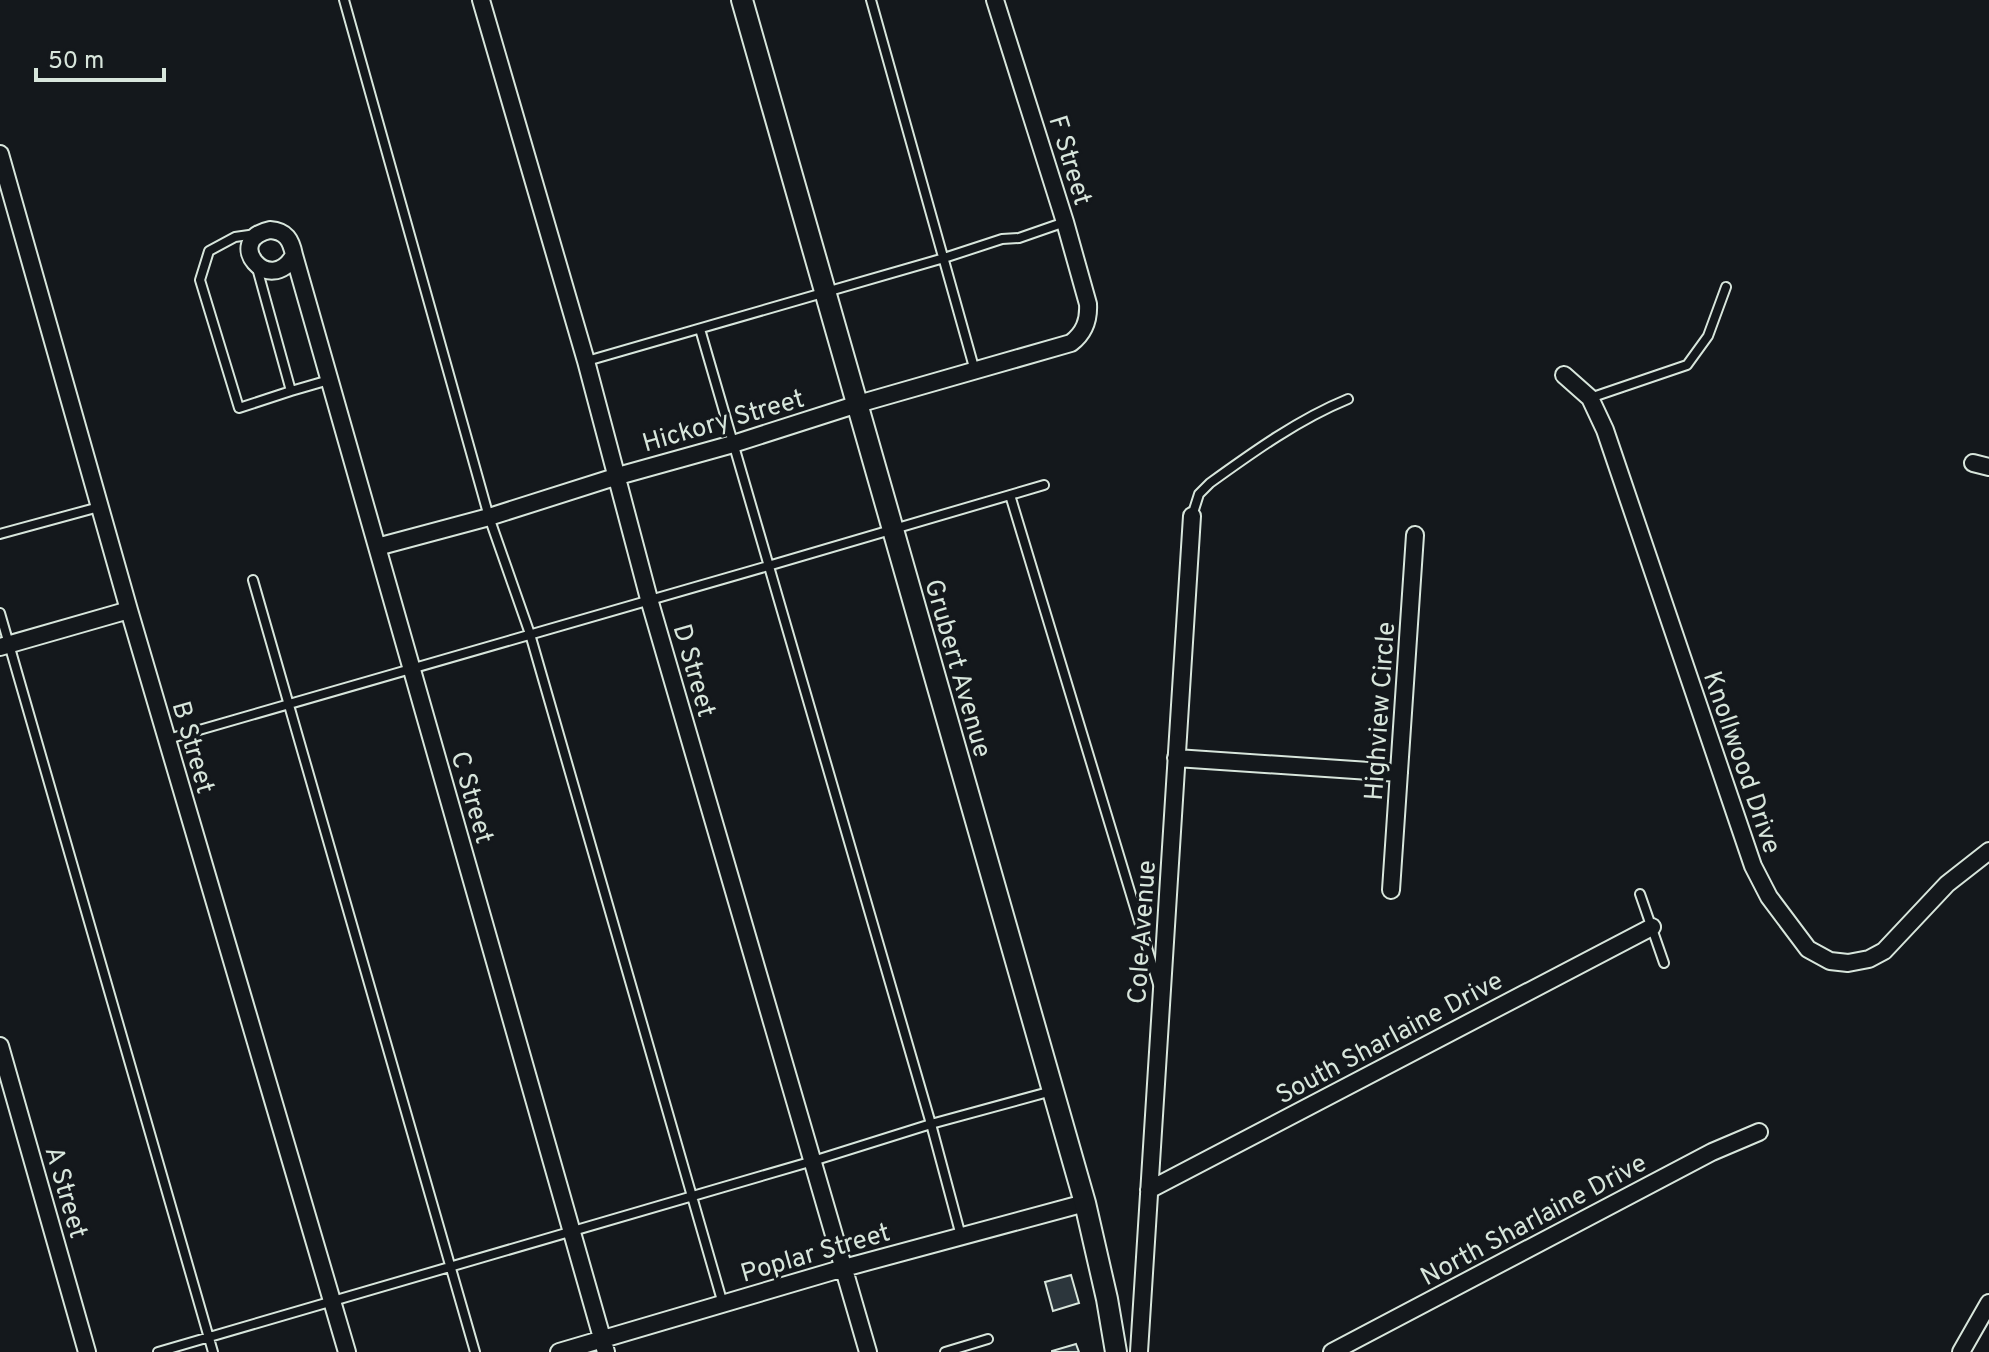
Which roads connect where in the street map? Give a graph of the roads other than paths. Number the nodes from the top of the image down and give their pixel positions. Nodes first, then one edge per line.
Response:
1 (344, 0) edge
2 (481, 0) edge
3 (742, 0) edge
4 (871, 0) edge
5 (995, 0) edge
6 (0, 154) edge
7 (1065, 222) junction
8 (257, 234) junction
9 (294, 255) junction
10 (944, 258) junction
11 (257, 265) junction
12 (1726, 287) dead end
13 (825, 293) junction
14 (700, 329) junction
15 (1081, 335) joint
16 (586, 361) junction
17 (975, 371) junction
18 (1564, 375) dead end
19 (329, 380) junction
20 (291, 391) junction
21 (1590, 398) junction
22 (1348, 399) dead end
23 (858, 404) junction
24 (733, 444) junction
25 (618, 476) junction
26 (1044, 485) dead end
27 (1010, 495) junction
28 (100, 507) junction
29 (1192, 516) joint
30 (489, 517) junction
31 (892, 529) junction
32 (0, 534) edge
33 (1415, 535) dead end
34 (377, 547) junction
35 (768, 566) junction
36 (253, 580) dead end
37 (649, 599) junction
38 (129, 610) junction
39 (0, 613) edge
40 (530, 634) junction
41 (5, 646) edge
42 (411, 669) junction
43 (288, 703) junction
44 (167, 739) junction
45 (1176, 758) junction
46 (1399, 773) junction
47 (1989, 851) edge
48 (1391, 890) dead end
49 (1640, 894) dead end
50 (1652, 927) junction
51 (1664, 963) dead end
52 (1161, 992) junction
53 (0, 1046) edge
54 (1053, 1091) junction
55 (931, 1124) junction
56 (1759, 1132) dead end
57 (813, 1161) junction
58 (1149, 1190) junction
59 (691, 1196) junction
60 (1085, 1203) junction
61 (572, 1231) junction
62 (961, 1236) junction
63 (451, 1267) junction
64 (844, 1268) junction
65 (332, 1301) junction
66 (1989, 1303) edge
67 (723, 1304) junction
68 (209, 1337) junction
69 (988, 1339) dead end
70 (605, 1346) edge
71 (87, 1352) edge
72 (158, 1352) edge
73 (213, 1352) edge
74 (347, 1352) edge
75 (475, 1352) edge
76 (559, 1352) edge
77 (868, 1352) edge
78 (945, 1352) edge
79 (1116, 1352) edge
80 (1139, 1352) edge
81 (1332, 1352) edge
82 (1961, 1352) edge

1 - 30 lane
2 - 16 street, D Street
3 - 13 street, Grubert Avenue
4 - 10 lane
5 - 7 street, F Street
6 - 28 street, B Street
7 - 10 lane
7 - 15 street, F Street
8 - 9 street
8 - 11 street
8 - 20 lane
9 - 11 street
9 - 19 street, C Street
10 - 13 lane
10 - 17 lane
11 - 20 lane
12 - 21 lane
13 - 14 lane
13 - 23 street, Grubert Avenue
14 - 16 lane
14 - 24 lane
15 - 17 street, Hickory Street
16 - 25 street, D Street
17 - 23 street, Hickory Street
18 - 21 street, Knollwood Drive
19 - 20 lane
19 - 34 street, C Street
21 - 47 street, Knollwood Drive
22 - 29 lane
23 - 24 street, Hickory Street
23 - 31 street, Grubert Avenue
24 - 25 street, Hickory Street
24 - 35 lane
25 - 30 street, Hickory Street
25 - 37 street, D Street
26 - 27 lane
27 - 31 lane
27 - 52 lane
28 - 32 lane
28 - 38 street, B Street
29 - 45 street, Cole Avenue
30 - 34 street, Hickory Street
30 - 40 lane
31 - 35 lane
31 - 54 street, Grubert Avenue
33 - 46 street, Highview Circle
34 - 42 street, C Street
35 - 37 lane
35 - 55 lane
36 - 43 lane
37 - 40 lane
37 - 57 street, D Street
38 - 41 street
38 - 44 street, B Street
39 - 41 lane
40 - 42 lane
40 - 59 lane
41 - 68 lane
42 - 43 lane
42 - 61 street, C Street
43 - 44 lane
43 - 63 lane
44 - 65 street, B Street
45 - 46 street
45 - 52 street, Cole Avenue
46 - 48 street, Highview Circle
49 - 50 lane
50 - 51 lane
50 - 58 street, South Sharlaine Drive
52 - 58 street, Cole Avenue
53 - 71 street, A Street
54 - 55 lane
54 - 60 street, Grubert Avenue
55 - 57 lane
55 - 62 lane
56 - 81 street, North Sharlaine Drive
57 - 59 lane
57 - 64 street, D Street
58 - 80 street, Cole Avenue
59 - 61 lane
59 - 67 lane
60 - 62 street, Poplar Street
60 - 79 street, Grubert Avenue
61 - 63 lane
61 - 70 street, C Street
62 - 64 street, Poplar Street
63 - 65 lane
63 - 75 lane
64 - 67 street, Poplar Street
64 - 77 street, D Street
65 - 68 lane
65 - 74 street, B Street
66 - 82 street
67 - 70 street, Poplar Street
68 - 72 lane
68 - 73 lane
69 - 78 lane
70 - 76 street, Poplar Street

